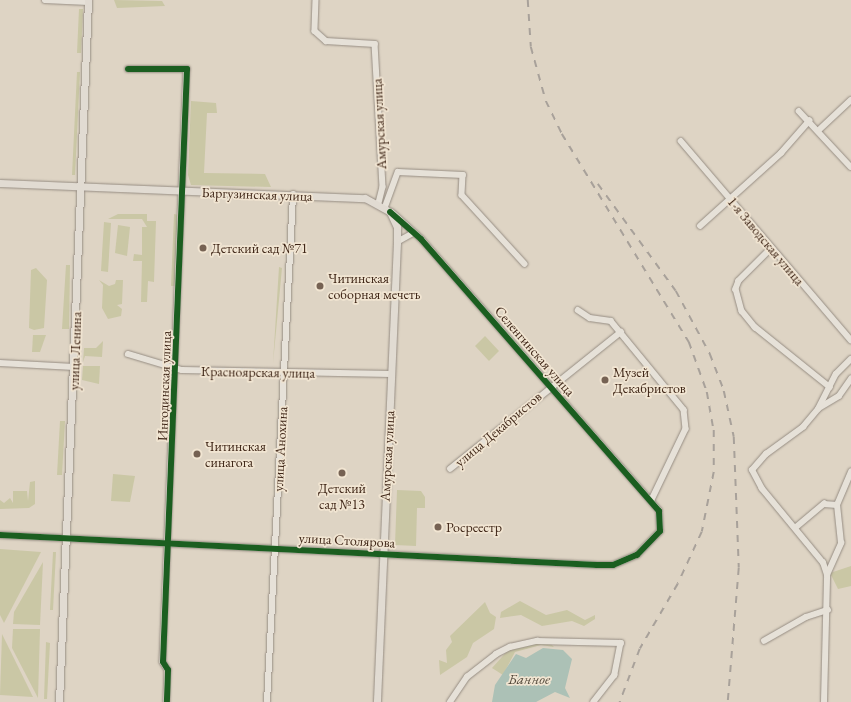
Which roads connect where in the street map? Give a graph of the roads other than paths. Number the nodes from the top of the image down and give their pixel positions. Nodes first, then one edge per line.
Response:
1 (45, 0) edge
2 (316, 0) edge
3 (88, 1) edge
4 (128, 69) dead end
5 (851, 100) edge
6 (799, 111) dead end
7 (809, 122) junction
8 (818, 131) junction
9 (681, 141) dead end
10 (851, 167) edge
11 (0, 184) edge
12 (81, 186) junction
13 (184, 190) junction
14 (293, 195) junction
15 (730, 199) junction
16 (384, 207) junction
17 (700, 226) dead end
18 (413, 233) junction
19 (397, 242) junction
20 (772, 248) junction
21 (525, 264) dead end
22 (578, 310) dead end
23 (620, 332) junction
24 (851, 340) edge
25 (128, 354) dead end
26 (851, 359) edge
27 (0, 363) edge
28 (74, 367) junction
29 (176, 368) junction
30 (284, 373) junction
31 (391, 374) junction
32 (851, 379) edge
33 (549, 386) junction
34 (830, 387) junction
35 (818, 409) junction
36 (450, 468) dead end
37 (851, 472) edge
38 (653, 498) junction
39 (837, 505) junction
40 (659, 511) joint
41 (795, 528) junction
42 (0, 535) edge
43 (67, 539) junction
44 (169, 543) junction
45 (274, 548) junction
46 (383, 554) junction
47 (827, 576) junction
48 (828, 610) junction
49 (764, 641) dead end
50 (59, 702) edge
51 (167, 702) edge
52 (267, 702) edge
53 (376, 702) edge
54 (450, 702) edge
55 (594, 702) edge
56 (824, 702) edge

1 - 3 street
2 - 16 street, Амурская улица
3 - 12 main road, улица Ленина
4 - 13 street, Ингодинская улица
5 - 8 street
6 - 7 street
7 - 8 street
7 - 15 street
8 - 10 street
9 - 15 street, 1-я Заводская улица
11 - 12 main road, Баргузинская улица
12 - 13 main road, Баргузинская улица
12 - 28 main road, улица Ленина
13 - 14 main road, Баргузинская улица
13 - 29 street, Ингодинская улица
14 - 16 main road, Баргузинская улица
14 - 30 street, улица Анохина
15 - 17 street
15 - 20 street, 1-я Заводская улица
16 - 18 street, Селенгинская улица
16 - 19 main road, Амурская улица
16 - 21 street
18 - 19 street
18 - 33 street, Селенгинская улица
19 - 31 main road, Амурская улица
20 - 24 street, 1-я Заводская улица
20 - 34 street
22 - 23 street
23 - 33 street, улица Декабристов
23 - 38 street
25 - 29 street, Красноярская улица
26 - 34 street
27 - 28 street
28 - 43 main road, улица Ленина
29 - 30 street, Красноярская улица
29 - 44 street, Ингодинская улица
30 - 31 street, Красноярская улица
30 - 45 street, улица Анохина
31 - 46 main road, Амурская улица
32 - 35 street
33 - 36 street, улица Декабристов
33 - 38 street, Селенгинская улица
34 - 35 street
35 - 41 street
37 - 39 street
38 - 40 street, Селенгинская улица
39 - 41 street
39 - 47 street
40 - 46 street, улица Столярова
41 - 47 street
42 - 43 street, улица Столярова
43 - 44 street, улица Столярова
43 - 50 main road, улица Ленина
44 - 45 street, улица Столярова
44 - 51 street, Ингодинская улица
45 - 46 street, улица Столярова
45 - 52 street, улица Анохина
46 - 53 main road, Амурская улица
47 - 48 street
48 - 49 street
48 - 56 street
54 - 55 street

